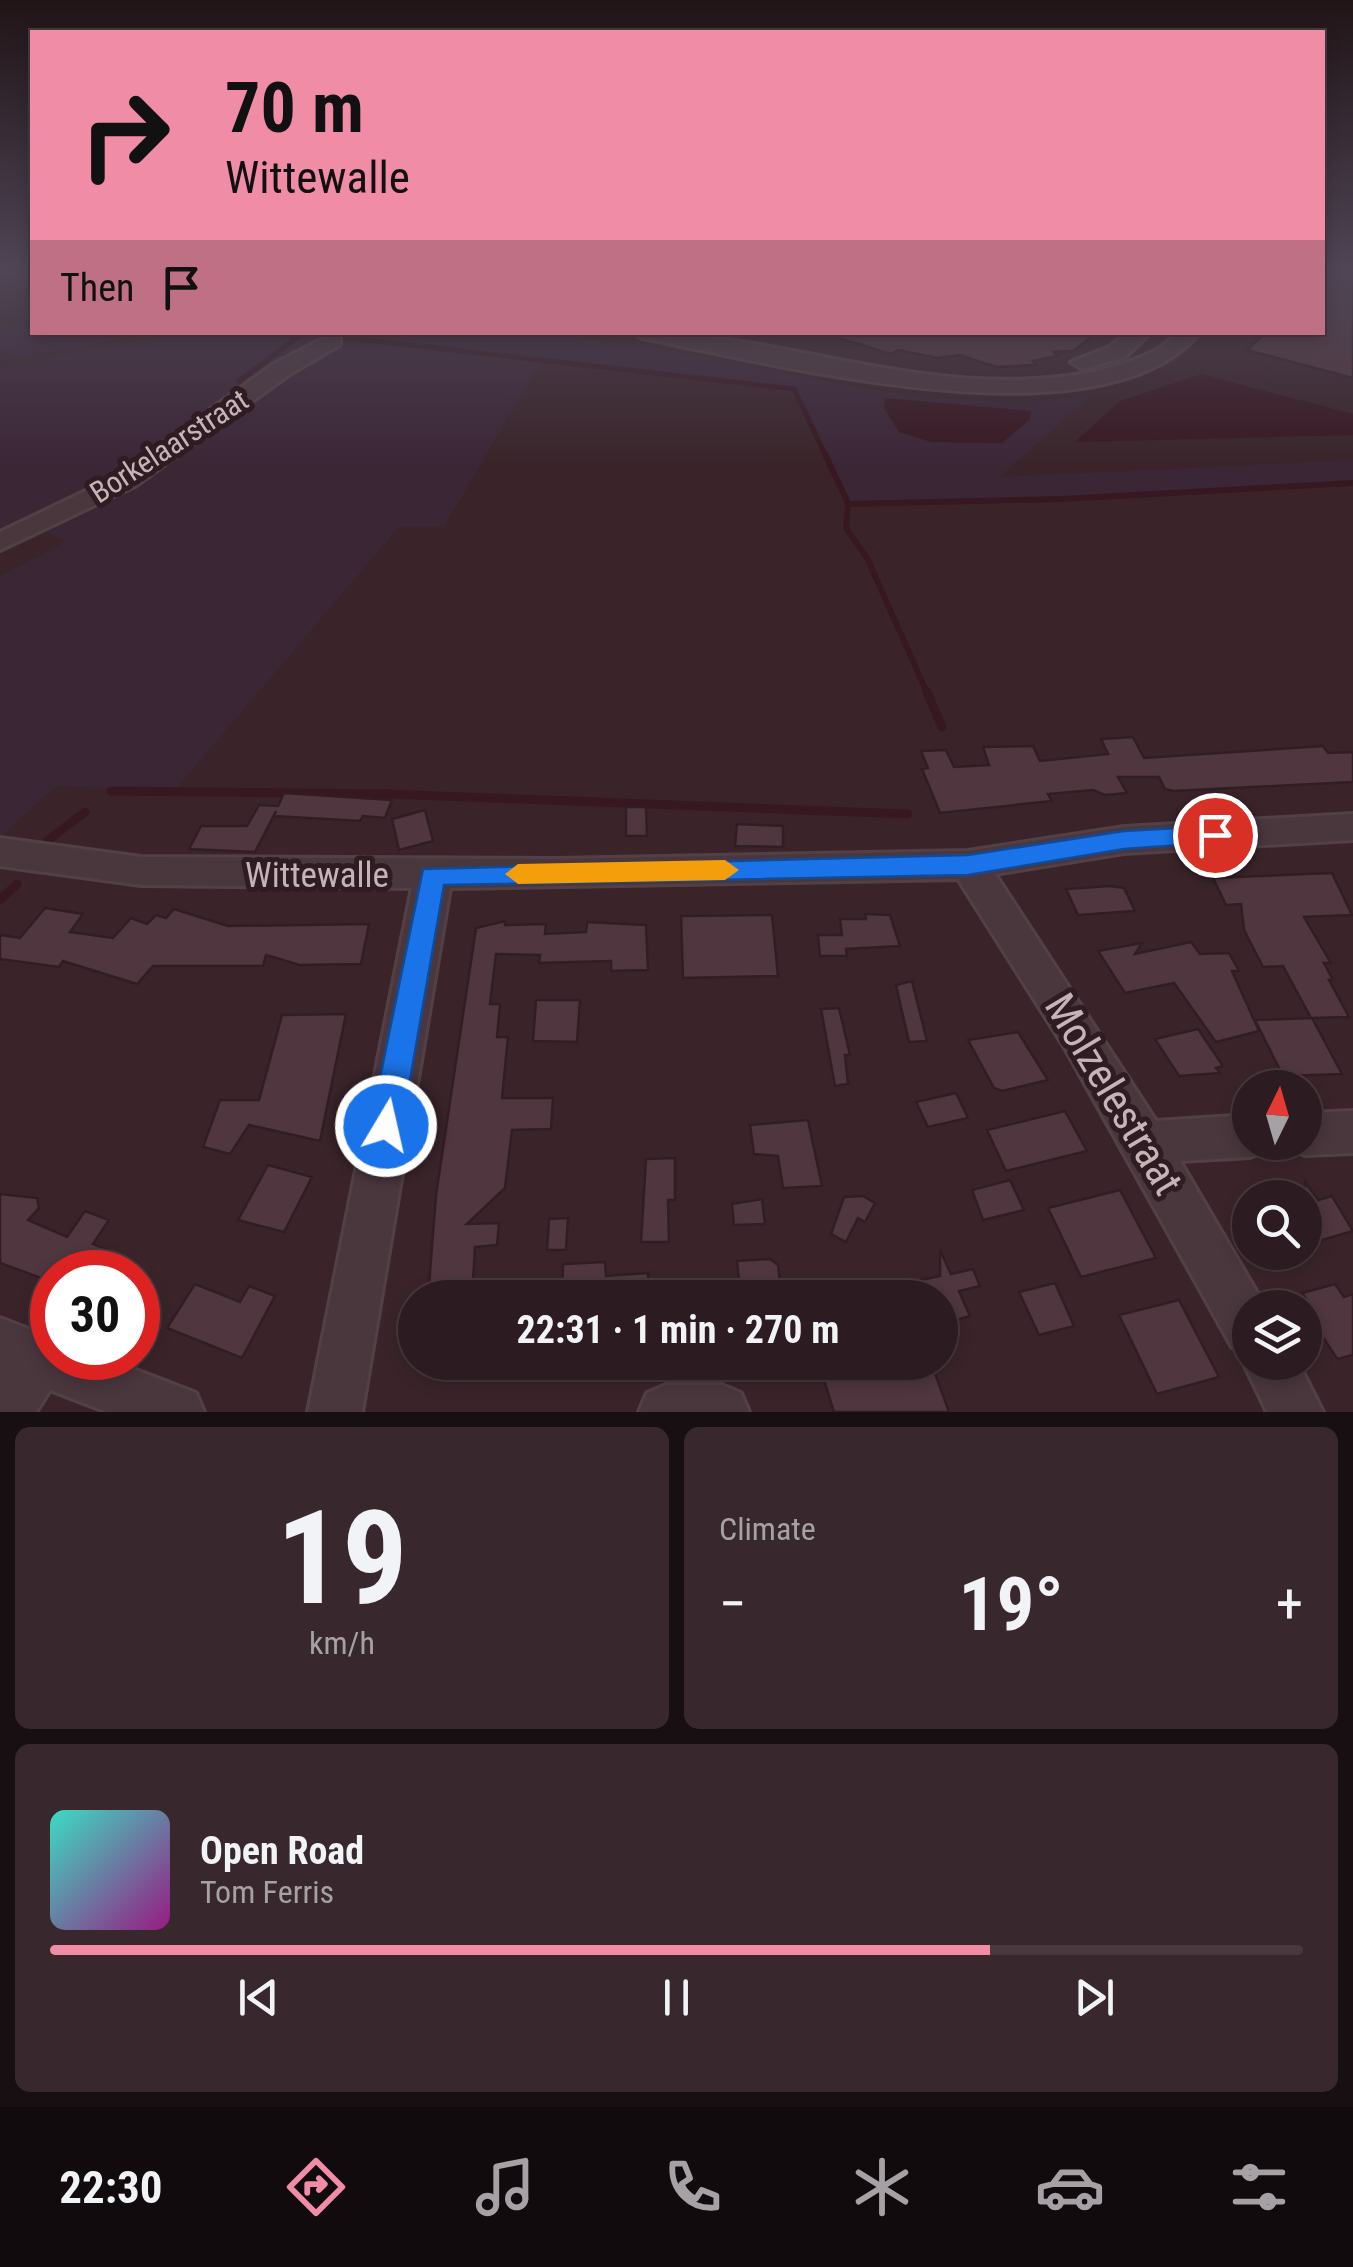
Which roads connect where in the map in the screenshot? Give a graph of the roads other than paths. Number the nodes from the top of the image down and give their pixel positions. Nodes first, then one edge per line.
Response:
1 (660, 335) edge
2 (749, 335) edge
3 (1137, 335) edge
4 (1186, 335) edge
5 (332, 340) dead end
6 (0, 542) edge
7 (1353, 827) edge
8 (0, 852) edge
9 (968, 865) junction
10 (433, 876) junction
11 (1353, 1132) edge
12 (1322, 1133) edge
13 (1232, 1137) edge
14 (1145, 1142) junction
15 (1232, 1298) edge
16 (20, 1351) edge
17 (1278, 1380) edge
18 (4, 1412) edge
19 (177, 1412) edge
20 (335, 1412) edge
21 (666, 1412) edge
22 (722, 1412) edge
23 (1296, 1412) edge

1 - 4 street
2 - 3 street
5 - 6 street, Borkelaarstraat
7 - 9 street, Wittewalle
8 - 10 street, Wittewalle
9 - 10 street, Wittewalle
9 - 14 street, Molzelestraat
10 - 20 street
11 - 12 street
13 - 14 street
14 - 15 street, Molzelestraat
16 - 18 street
16 - 19 street
17 - 23 street
21 - 22 street

